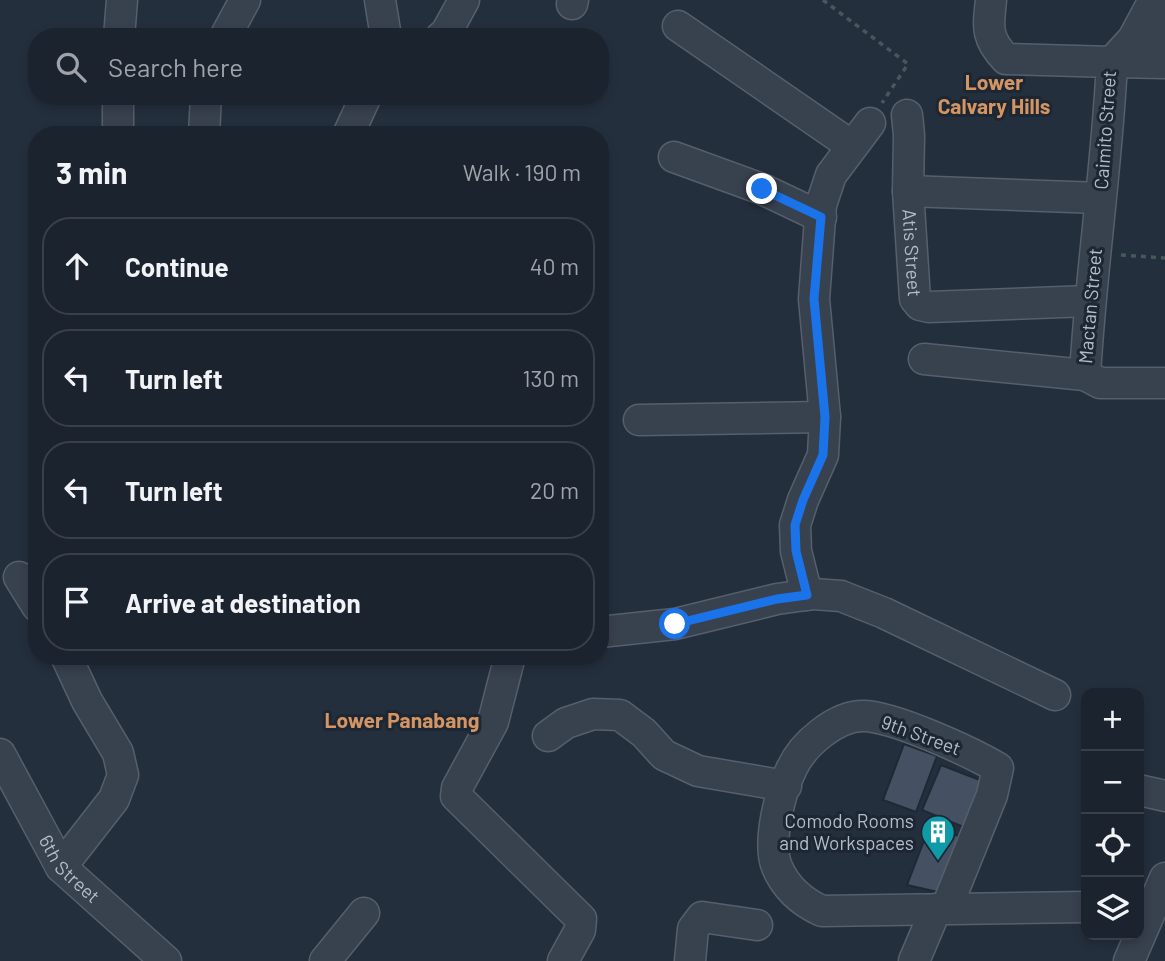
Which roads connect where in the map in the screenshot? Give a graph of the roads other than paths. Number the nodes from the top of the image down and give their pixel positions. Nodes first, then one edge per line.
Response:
1 (122, 0) edge
2 (245, 0) edge
3 (380, 0) edge
4 (464, 0) edge
5 (991, 0) edge
6 (1154, 0) edge
7 (1165, 24) edge
8 (678, 26) dead end
9 (120, 28) edge
10 (230, 28) edge
11 (385, 28) edge
12 (449, 28) edge
13 (1112, 62) junction
14 (1158, 63) edge
15 (118, 105) edge
16 (205, 105) edge
17 (362, 105) edge
18 (906, 115) dead end
19 (870, 123) road end
20 (118, 126) edge
21 (204, 126) edge
22 (352, 126) edge
23 (852, 146) junction
24 (674, 158) dead end
25 (908, 191) junction
26 (1100, 198) junction
27 (821, 217) junction
28 (1089, 301) junction
29 (925, 359) dead end
30 (1085, 375) junction
31 (1165, 383) edge
32 (825, 417) junction
33 (639, 420) dead end
34 (19, 577) dead end
35 (28, 592) edge
36 (807, 595) junction
37 (609, 631) edge
38 (70, 665) edge
39 (508, 665) edge
40 (1055, 695) dead end
41 (548, 736) dead end
42 (0, 754) edge
43 (786, 786) junction
44 (1144, 791) edge
45 (1165, 796) edge
46 (61, 867) junction
47 (1165, 878) edge
48 (1152, 906) edge
49 (1081, 907) edge
50 (941, 909) junction
51 (364, 913) dead end
52 (757, 925) dead end
53 (166, 961) edge
54 (325, 961) edge
55 (563, 961) edge
56 (690, 961) edge
57 (914, 961) edge
58 (1129, 961) edge

1 - 9 street
2 - 10 street
3 - 11 street
4 - 12 street
5 - 13 street, Caimito Street
6 - 13 street
7 - 14 street
8 - 23 street
13 - 14 street
13 - 26 street, Caimito Street
15 - 20 street
16 - 21 street
17 - 22 street
18 - 25 street, Atis Street
19 - 23 street
23 - 27 street
24 - 27 street
25 - 26 street
25 - 28 street, Atis Street
26 - 28 street, Mactan Street
27 - 32 street
28 - 30 street, Mactan Street
29 - 30 street
30 - 31 street, Mactan Street
32 - 33 street
32 - 36 street
34 - 35 street
36 - 37 street
36 - 40 street
38 - 46 street
39 - 55 street
41 - 43 street
42 - 46 street, 6th Street
43 - 50 street, 9th Street
43 - 50 street, 9th Street
44 - 45 street
46 - 53 street, 6th Street
47 - 48 street
48 - 58 street
49 - 50 street, 9th Street
50 - 57 street
51 - 54 street
52 - 56 street

